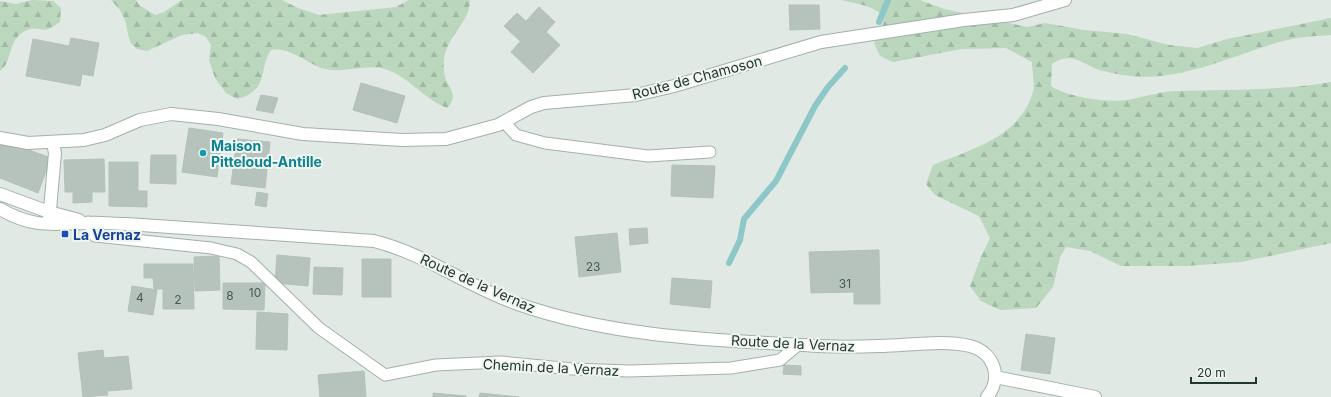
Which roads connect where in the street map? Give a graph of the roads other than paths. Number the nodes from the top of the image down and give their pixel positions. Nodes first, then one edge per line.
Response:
1 (1065, 0) edge
2 (504, 122) junction
3 (0, 138) edge
4 (53, 143) junction
5 (710, 152) dead end
6 (0, 194) edge
7 (0, 209) edge
8 (49, 212) junction
9 (88, 222) junction
10 (48, 225) junction
11 (798, 345) junction
12 (995, 377) junction
13 (987, 397) edge
14 (1095, 397) edge

1 - 2 street, Route de Chamoson
2 - 4 street, Route de Chamoson
2 - 5 lane
3 - 4 street, Route de Chamoson
4 - 8 street
6 - 8 street, Route de la Vernaz
7 - 10 street, Route de la Vernaz
8 - 9 street, Route de la Vernaz
8 - 10 street
9 - 10 street, Route de la Vernaz
9 - 11 street, Route de la Vernaz
9 - 11 lane, Chemin de la Vernaz
11 - 12 street, Route de la Vernaz
12 - 13 street
12 - 14 street

